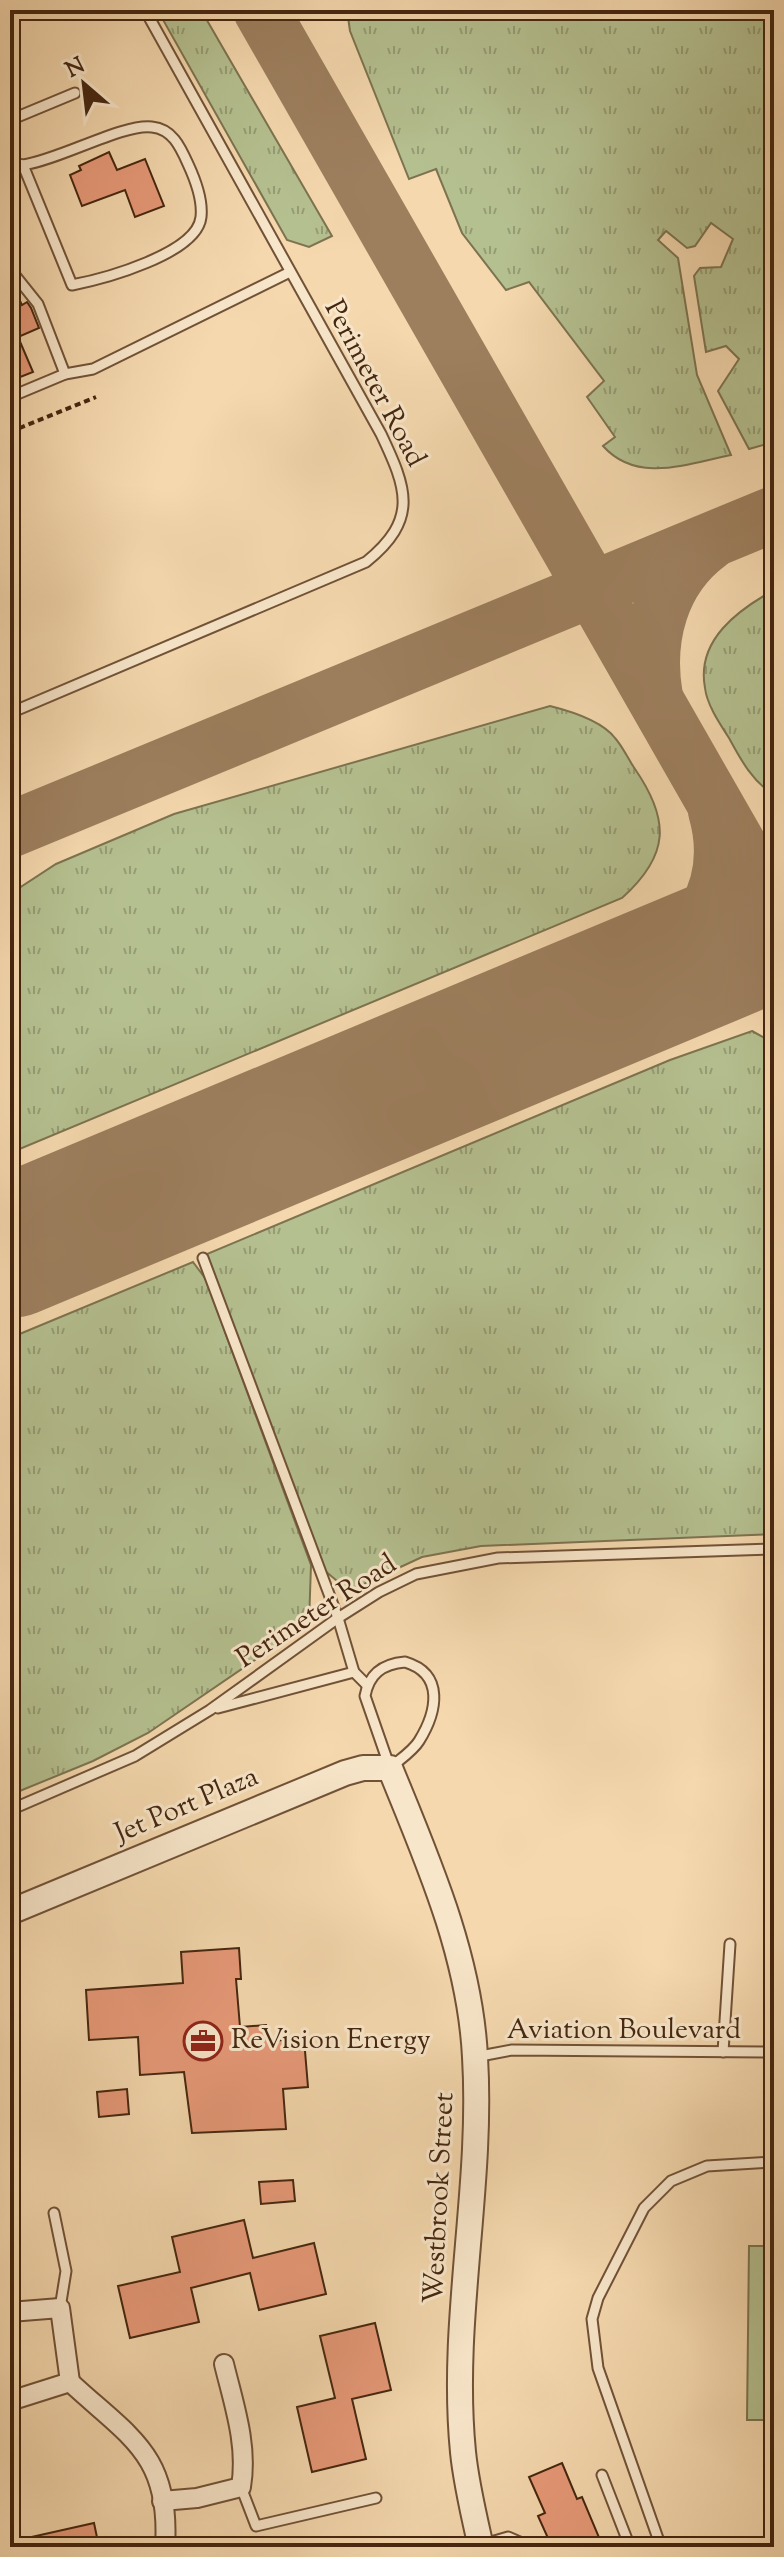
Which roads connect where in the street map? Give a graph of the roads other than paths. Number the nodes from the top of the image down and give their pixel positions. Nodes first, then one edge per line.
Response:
1 (145, 10) edge
2 (75, 93) dead end
3 (10, 120) edge
4 (10, 162) edge
5 (23, 165) junction
6 (10, 269) edge
7 (290, 272) junction
8 (65, 374) junction
9 (10, 397) edge
10 (10, 713) edge
11 (203, 1258) dead end
12 (774, 1549) edge
13 (338, 1618) junction
14 (354, 1672) junction
15 (367, 1685) junction
16 (210, 1710) junction
17 (390, 1768) junction
18 (10, 1810) edge
19 (10, 1912) edge
20 (730, 1944) dead end
21 (723, 2052) junction
22 (774, 2052) edge
23 (475, 2057) junction
24 (774, 2162) edge
25 (54, 2213) dead end
26 (60, 2308) junction
27 (10, 2312) edge
28 (224, 2364) dead end
29 (70, 2382) junction
30 (10, 2401) edge
31 (602, 2475) dead end
32 (241, 2487) junction
33 (376, 2498) dead end
34 (162, 2501) junction
35 (481, 2546) edge
36 (165, 2547) edge
37 (531, 2547) edge
38 (630, 2547) edge
39 (661, 2547) edge

1 - 7 lane, Perimeter Road
2 - 3 lane
4 - 5 lane
5 - 5 lane
6 - 8 lane
7 - 8 lane
7 - 10 lane, Perimeter Road
8 - 9 lane
11 - 13 lane
12 - 13 lane, Perimeter Road
13 - 14 lane
13 - 16 lane, Perimeter Road
14 - 15 lane
14 - 16 lane
15 - 17 lane
15 - 17 lane
16 - 18 lane, Perimeter Road
17 - 19 street, Jet Port Plaza
17 - 23 street, Westbrook Street
20 - 21 lane
21 - 22 lane, Aviation Boulevard
21 - 23 lane, Aviation Boulevard
23 - 35 street, Westbrook Street
24 - 39 lane
25 - 26 lane
26 - 27 street
26 - 29 street
28 - 32 street
29 - 30 street
29 - 34 street
31 - 38 lane
32 - 33 lane
32 - 34 street
34 - 36 street
35 - 37 lane

